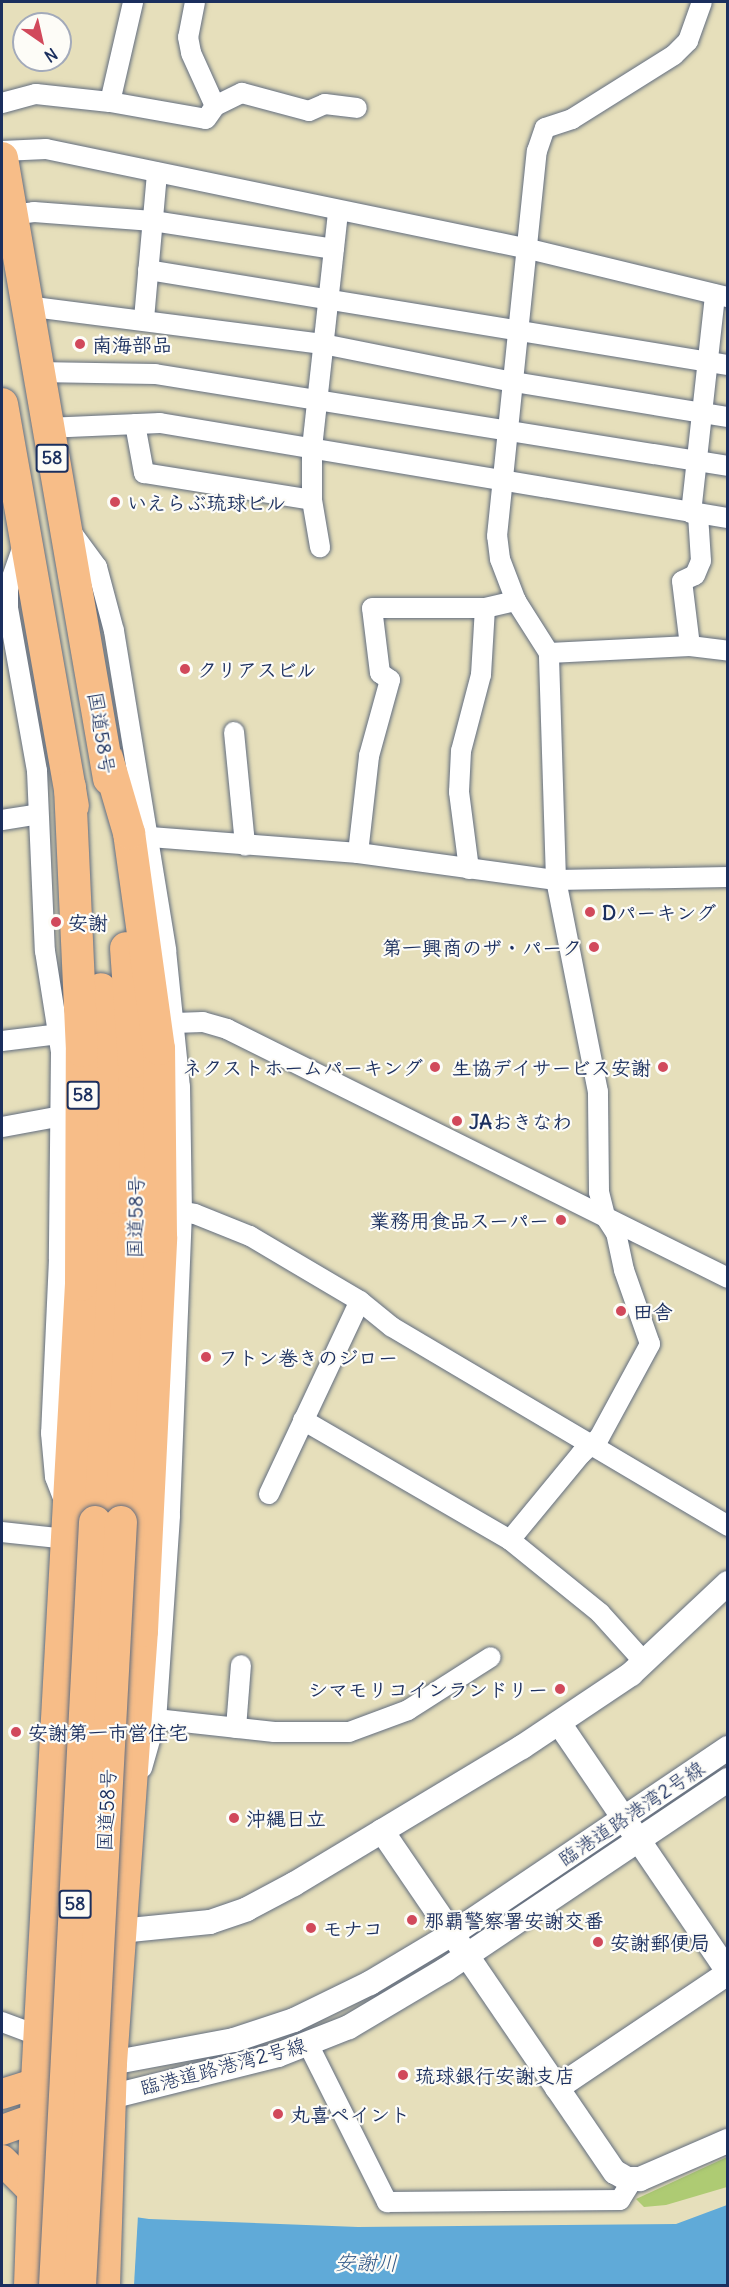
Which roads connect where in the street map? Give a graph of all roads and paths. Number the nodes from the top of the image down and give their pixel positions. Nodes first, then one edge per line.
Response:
1 (133, 2) edge
2 (195, 2) edge
3 (702, 2) edge
4 (110, 102) junction
5 (2, 103) edge
6 (215, 106) junction
7 (357, 108) dead end
8 (2, 151) edge
9 (2, 158) edge
10 (157, 173) junction
11 (338, 211) junction
12 (11, 215) junction
13 (153, 221) junction
14 (334, 249) junction
15 (529, 249) junction
16 (148, 270) junction
17 (721, 295) edge
18 (328, 301) junction
19 (26, 306) junction
20 (144, 319) junction
21 (520, 329) junction
22 (323, 344) junction
23 (707, 362) junction
24 (728, 366) edge
25 (36, 372) junction
26 (514, 382) junction
27 (317, 403) junction
28 (2, 404) edge
29 (700, 412) junction
30 (728, 417) edge
31 (135, 424) junction
32 (46, 428) junction
33 (507, 432) junction
34 (312, 448) junction
35 (695, 461) junction
36 (728, 466) edge
37 (501, 482) junction
38 (312, 501) junction
39 (694, 513) junction
40 (728, 518) edge
41 (66, 525) junction
42 (26, 540) junction
43 (320, 547) dead end
44 (516, 601) junction
45 (484, 608) junction
46 (6, 629) edge
47 (690, 646) junction
48 (728, 651) edge
49 (549, 653) junction
50 (234, 732) dead end
51 (107, 758) junction
52 (38, 814) junction
53 (2, 820) edge
54 (150, 837) junction
55 (245, 844) junction
56 (358, 853) junction
57 (469, 869) junction
58 (728, 877) edge
59 (556, 880) junction
60 (174, 1023) junction
61 (59, 1034) junction
62 (2, 1041) edge
63 (62, 1116) junction
64 (2, 1127) edge
65 (177, 1211) junction
66 (605, 1216) junction
67 (728, 1278) edge
68 (360, 1301) junction
69 (303, 1420) junction
70 (591, 1446) junction
71 (269, 1494) dead end
72 (89, 1525) junction
73 (728, 1526) edge
74 (2, 1532) edge
75 (510, 1540) junction
76 (728, 1583) edge
77 (491, 1657) dead end
78 (645, 1663) junction
79 (241, 1665) dead end
80 (156, 1719) junction
81 (559, 1723) junction
82 (236, 1728) junction
83 (728, 1748) edge
84 (728, 1780) edge
85 (128, 1805) junction
86 (623, 1819) junction
87 (382, 1831) junction
88 (637, 1840) junction
89 (120, 1931) junction
90 (452, 1934) junction
91 (466, 1955) junction
92 (728, 1973) edge
93 (2, 2022) edge
94 (39, 2036) junction
95 (308, 2044) junction
96 (111, 2063) junction
97 (36, 2081) junction
98 (557, 2088) junction
99 (2, 2094) edge
100 (110, 2097) junction
101 (36, 2117) junction
102 (2, 2130) edge
103 (728, 2141) edge
104 (2, 2160) edge
105 (633, 2179) junction
106 (34, 2194) junction
107 (30, 2286) edge
108 (55, 2286) edge
109 (80, 2286) edge
110 (104, 2286) edge

1 - 4 street
2 - 6 street
3 - 15 street
4 - 5 street
4 - 6 street
6 - 7 street
8 - 10 street
9 - 12 highway, 国道58号 / 58
10 - 11 street
10 - 13 street
11 - 14 street
11 - 15 street
12 - 13 street
12 - 19 highway, 国道58号 / 58
13 - 14 street
13 - 16 street
14 - 18 street
15 - 17 street
15 - 21 street
16 - 18 street
16 - 20 street
17 - 23 street
18 - 21 street
18 - 22 street
19 - 20 street
19 - 25 highway, 国道58号 / 58
20 - 22 street
21 - 23 street
21 - 26 street
22 - 26 street
22 - 27 street
23 - 24 street
23 - 29 street
25 - 27 street
25 - 32 highway, 国道58号 / 58
26 - 29 street
26 - 33 street
27 - 33 street
27 - 34 street
28 - 42 highway, 国道58号 / 58
29 - 30 street
29 - 35 street
31 - 32 street
31 - 34 street
31 - 38 street
32 - 41 highway, 国道58号 / 58
33 - 35 street
33 - 37 street
34 - 37 street
34 - 38 street
35 - 36 street
35 - 39 street
37 - 39 street
37 - 44 street
38 - 43 street
39 - 40 street
39 - 47 street
41 - 51 highway, 国道58号 / 58
41 - 54 street
42 - 46 street
42 - 72 highway, 国道58号 / 58
44 - 45 street
44 - 49 street
45 - 56 street
45 - 57 street
46 - 52 street
47 - 48 street
47 - 49 street
49 - 59 street
50 - 55 street
51 - 72 highway, 国道58号 / 58
51 - 85 highway, 58
52 - 53 street
52 - 61 street
54 - 55 street
54 - 60 street
55 - 56 street
56 - 57 street
57 - 59 street
58 - 59 street
59 - 66 street
60 - 65 street
60 - 66 street
61 - 62 street
61 - 63 street
63 - 64 street
63 - 72 street
65 - 68 street
65 - 80 street
66 - 67 street
66 - 70 street
68 - 69 street
68 - 70 street
69 - 71 street
69 - 75 street
70 - 73 street
70 - 75 street
72 - 74 street
72 - 94 highway, 58
72 - 108 highway, 国道58号 / 58, bridge
72 - 109 highway, 国道58号 / 58, bridge
75 - 78 street
76 - 78 street
77 - 82 street
78 - 81 street
79 - 82 street
80 - 82 street
80 - 85 street
81 - 86 street
81 - 87 street
83 - 86 street, 臨港道路港湾2号線
84 - 88 street, 臨港道路港湾2号線
85 - 89 highway, 58
86 - 88 street
86 - 90 street, 臨港道路港湾2号線
87 - 89 street
87 - 90 street
88 - 91 street, 臨港道路港湾2号線
88 - 92 street
89 - 96 highway, 58
90 - 91 street
90 - 96 street, 臨港道路港湾2号線
91 - 95 street, 臨港道路港湾2号線
91 - 98 street
92 - 98 street
93 - 94 street
94 - 96 street
94 - 97 highway, 58
95 - 100 street, 臨港道路港湾2号線
95 - 105 street
96 - 97 main road
96 - 100 highway, 58
97 - 99 main road
97 - 101 highway, 58
98 - 105 street
100 - 101 main road
100 - 110 highway, 58
101 - 102 main road
101 - 106 highway, 58
103 - 105 street
104 - 106 main road
106 - 107 highway, 58

